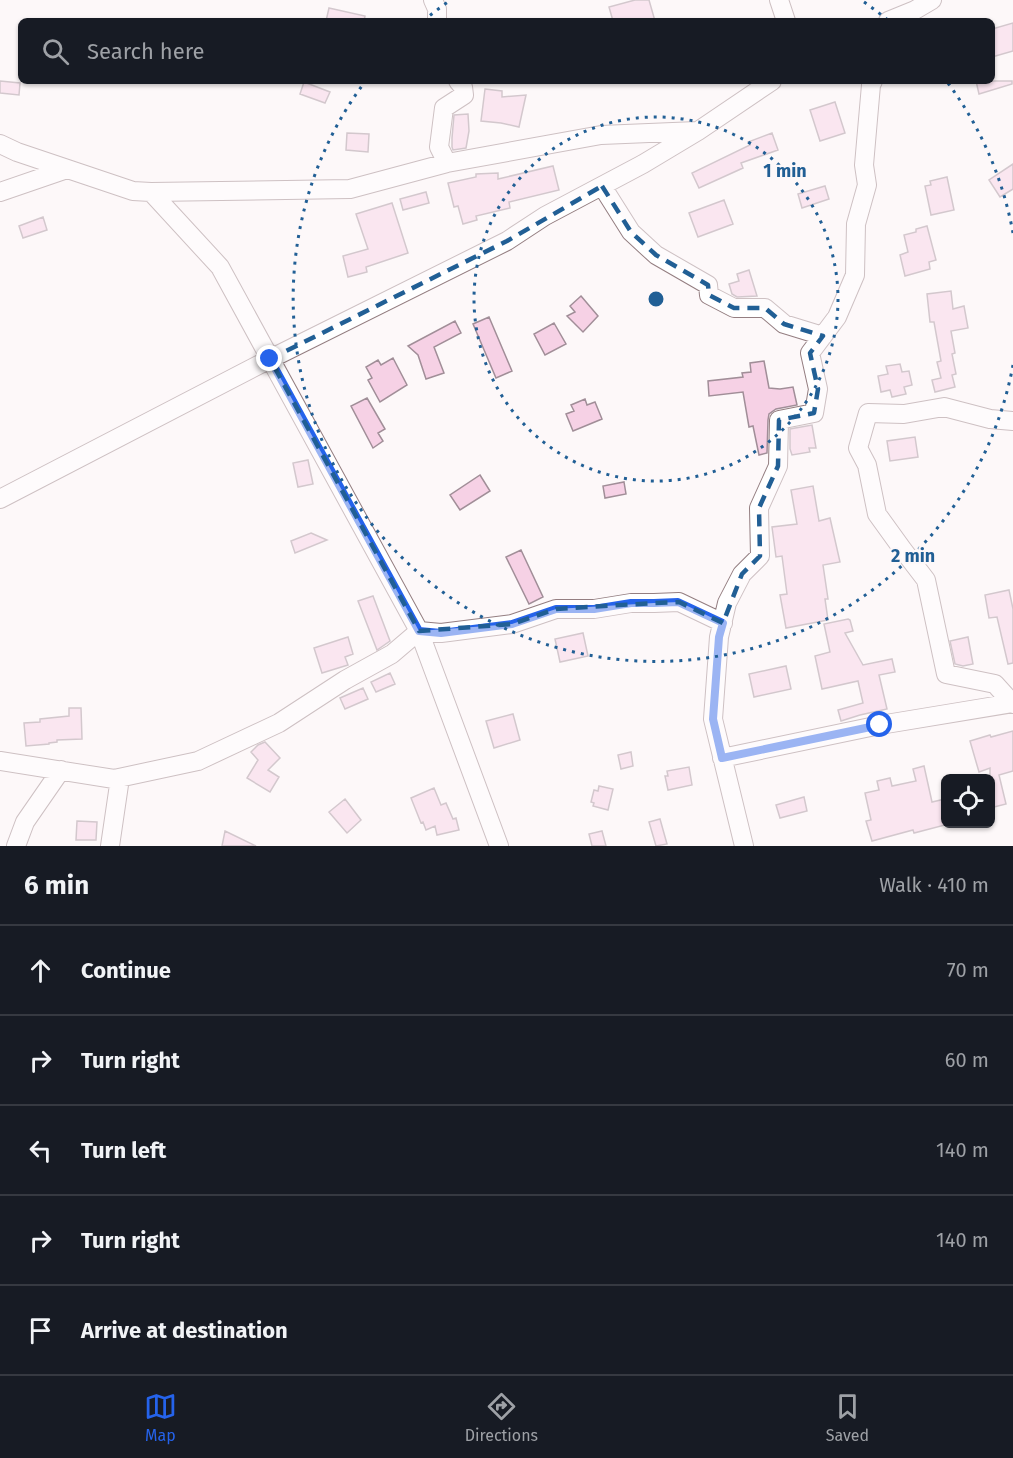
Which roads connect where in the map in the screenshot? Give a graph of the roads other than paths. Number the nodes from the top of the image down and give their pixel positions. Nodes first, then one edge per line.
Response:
1 (433, 0) edge
2 (779, 0) edge
3 (932, 0) edge
4 (912, 16) edge
5 (437, 18) edge
6 (785, 18) edge
7 (460, 84) edge
8 (768, 84) edge
9 (872, 84) edge
10 (698, 131) junction
11 (0, 144) edge
12 (447, 163) junction
13 (67, 169) junction
14 (602, 186) junction
15 (0, 192) edge
16 (151, 192) junction
17 (823, 336) junction
18 (270, 359) junction
19 (1013, 421) edge
20 (0, 499) edge
21 (723, 623) junction
22 (419, 631) junction
23 (1012, 703) edge
24 (722, 758) junction
25 (0, 760) edge
26 (61, 770) junction
27 (120, 778) junction
28 (16, 846) edge
29 (110, 846) edge
30 (499, 846) edge
31 (744, 846) edge

1 - 5 street
2 - 6 street
3 - 4 street
7 - 12 street
8 - 10 street
9 - 17 street
10 - 12 street
10 - 14 street
11 - 13 street
12 - 16 street
13 - 15 street
13 - 16 street
14 - 17 street
14 - 18 street
16 - 18 street
17 - 21 street
18 - 20 street
18 - 22 street
19 - 23 street
21 - 22 street
21 - 24 street
22 - 27 street
22 - 30 street
23 - 24 street
24 - 31 street
25 - 26 street
26 - 27 street
26 - 28 street
27 - 29 street

